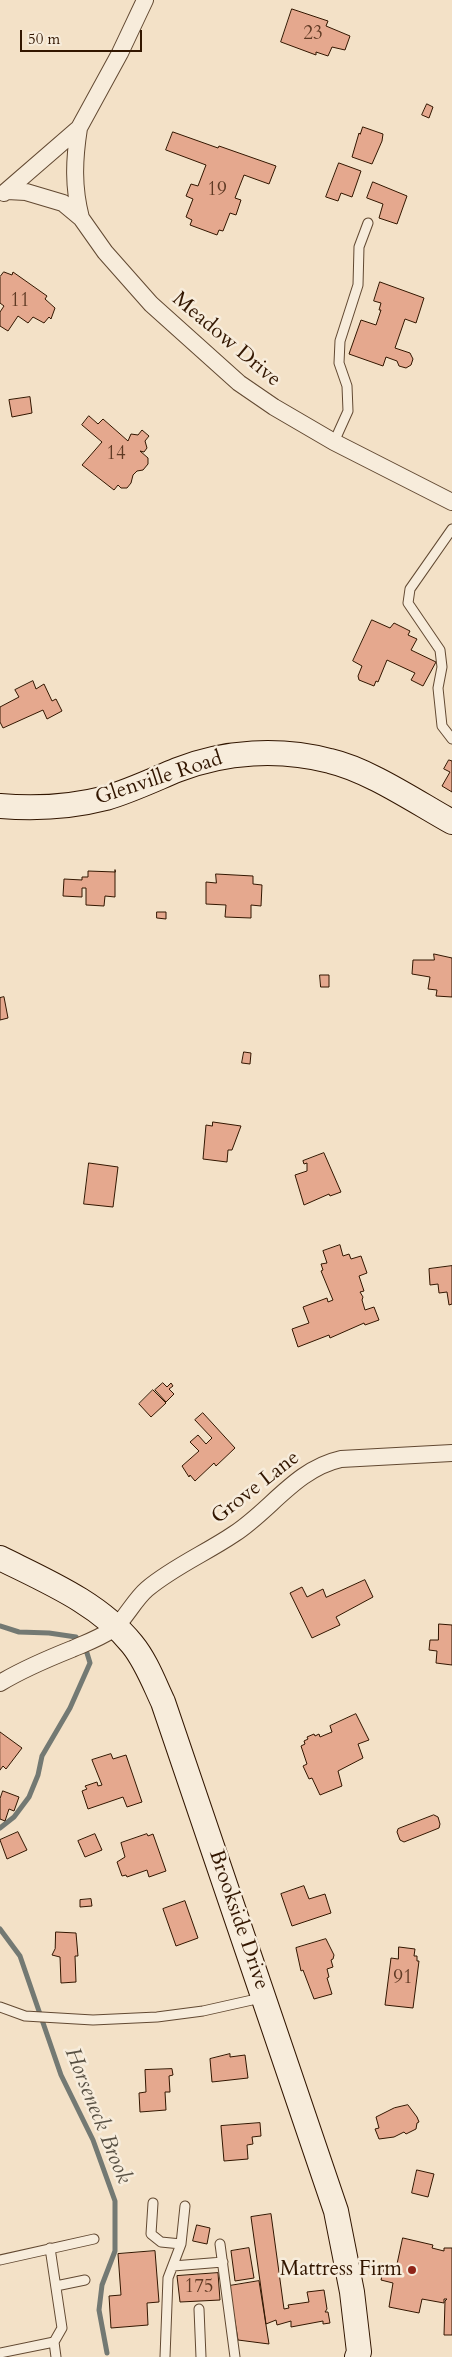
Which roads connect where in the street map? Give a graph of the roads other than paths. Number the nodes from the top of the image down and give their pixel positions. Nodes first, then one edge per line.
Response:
1 (145, 0) edge
2 (79, 128) junction
3 (4, 194) edge
4 (81, 218) junction
5 (368, 223) dead end
6 (334, 442) junction
7 (452, 502) edge
8 (452, 530) edge
9 (452, 739) edge
10 (0, 806) edge
11 (452, 822) edge
12 (452, 1453) edge
13 (0, 1558) edge
14 (108, 1632) junction
15 (0, 1683) edge
16 (264, 1998) junction
17 (0, 2007) edge
18 (153, 2203) dead end
19 (184, 2206) dead end
20 (94, 2239) dead end
21 (181, 2244) junction
22 (220, 2244) dead end
23 (50, 2248) junction
24 (0, 2260) edge
25 (223, 2262) junction
26 (173, 2266) junction
27 (86, 2280) dead end
28 (56, 2286) junction
29 (199, 2309) dead end
30 (54, 2342) junction
31 (0, 2352) edge
32 (56, 2357) edge
33 (165, 2357) edge
34 (201, 2357) edge
35 (235, 2357) edge
36 (357, 2357) edge

1 - 2 street
2 - 3 street
2 - 4 street, Meadow Drive
3 - 4 street, Meadow Drive
4 - 6 street, Meadow Drive
5 - 6 lane
6 - 7 street, Meadow Drive
8 - 9 lane
10 - 11 street, Glenville Road
12 - 14 street, Grove Lane
13 - 14 street, Brookside Drive
14 - 15 street
14 - 16 street, Brookside Drive
16 - 17 lane
16 - 36 street, Brookside Drive
18 - 21 lane
19 - 21 lane
20 - 23 lane
21 - 26 lane
22 - 25 lane
23 - 24 lane
23 - 28 lane
25 - 26 lane
25 - 35 lane
26 - 33 lane
27 - 28 lane
28 - 30 lane
29 - 34 lane
30 - 31 lane
30 - 32 lane

